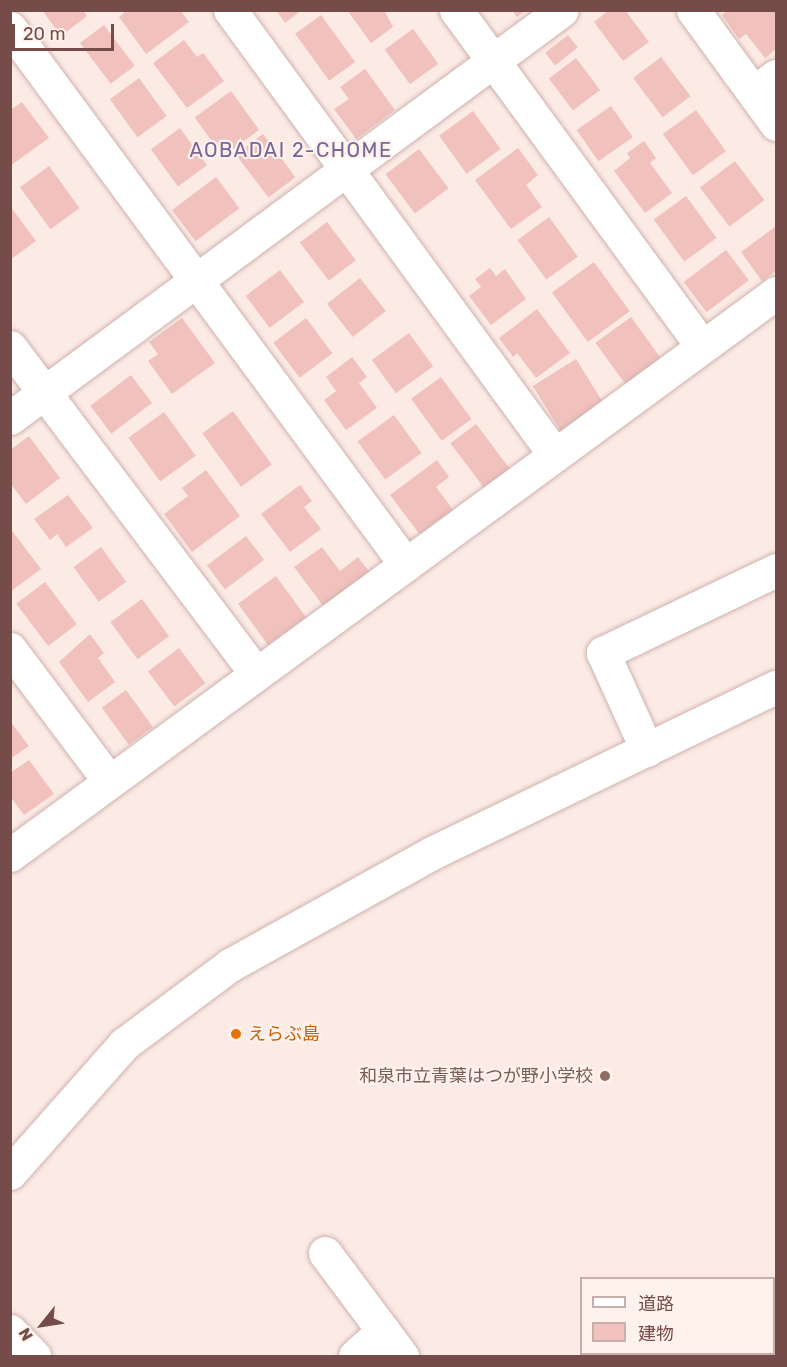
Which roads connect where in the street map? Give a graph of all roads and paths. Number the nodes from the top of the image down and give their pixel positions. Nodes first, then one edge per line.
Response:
1 (230, 10) edge
2 (456, 10) edge
3 (562, 10) edge
4 (693, 10) edge
5 (10, 28) edge
6 (494, 63) junction
7 (765, 84) edge
8 (777, 124) edge
9 (346, 172) junction
10 (195, 282) junction
11 (777, 293) edge
12 (702, 346) junction
13 (10, 347) edge
14 (43, 394) junction
15 (10, 418) edge
16 (555, 454) junction
17 (406, 565) junction
18 (777, 570) edge
19 (10, 649) edge
20 (256, 673) junction
21 (777, 687) edge
22 (647, 750) junction
23 (109, 781) junction
24 (10, 855) edge
25 (10, 1173) edge
26 (325, 1253) dead end
27 (10, 1331) edge
28 (383, 1331) junction
29 (34, 1356) edge
30 (355, 1356) edge
31 (402, 1356) edge

1 - 9 street
2 - 6 street
3 - 6 street
4 - 7 street
5 - 10 street
6 - 9 street
6 - 12 street
7 - 8 street
9 - 10 street
9 - 16 street
10 - 14 street
10 - 17 street
11 - 12 street
12 - 16 street
13 - 14 street
14 - 15 street
14 - 20 street
16 - 17 street
17 - 20 street
18 - 22 street
19 - 23 street
20 - 23 street
21 - 22 street
22 - 25 street
23 - 24 street
26 - 28 street
27 - 29 street
28 - 30 street
28 - 31 street

